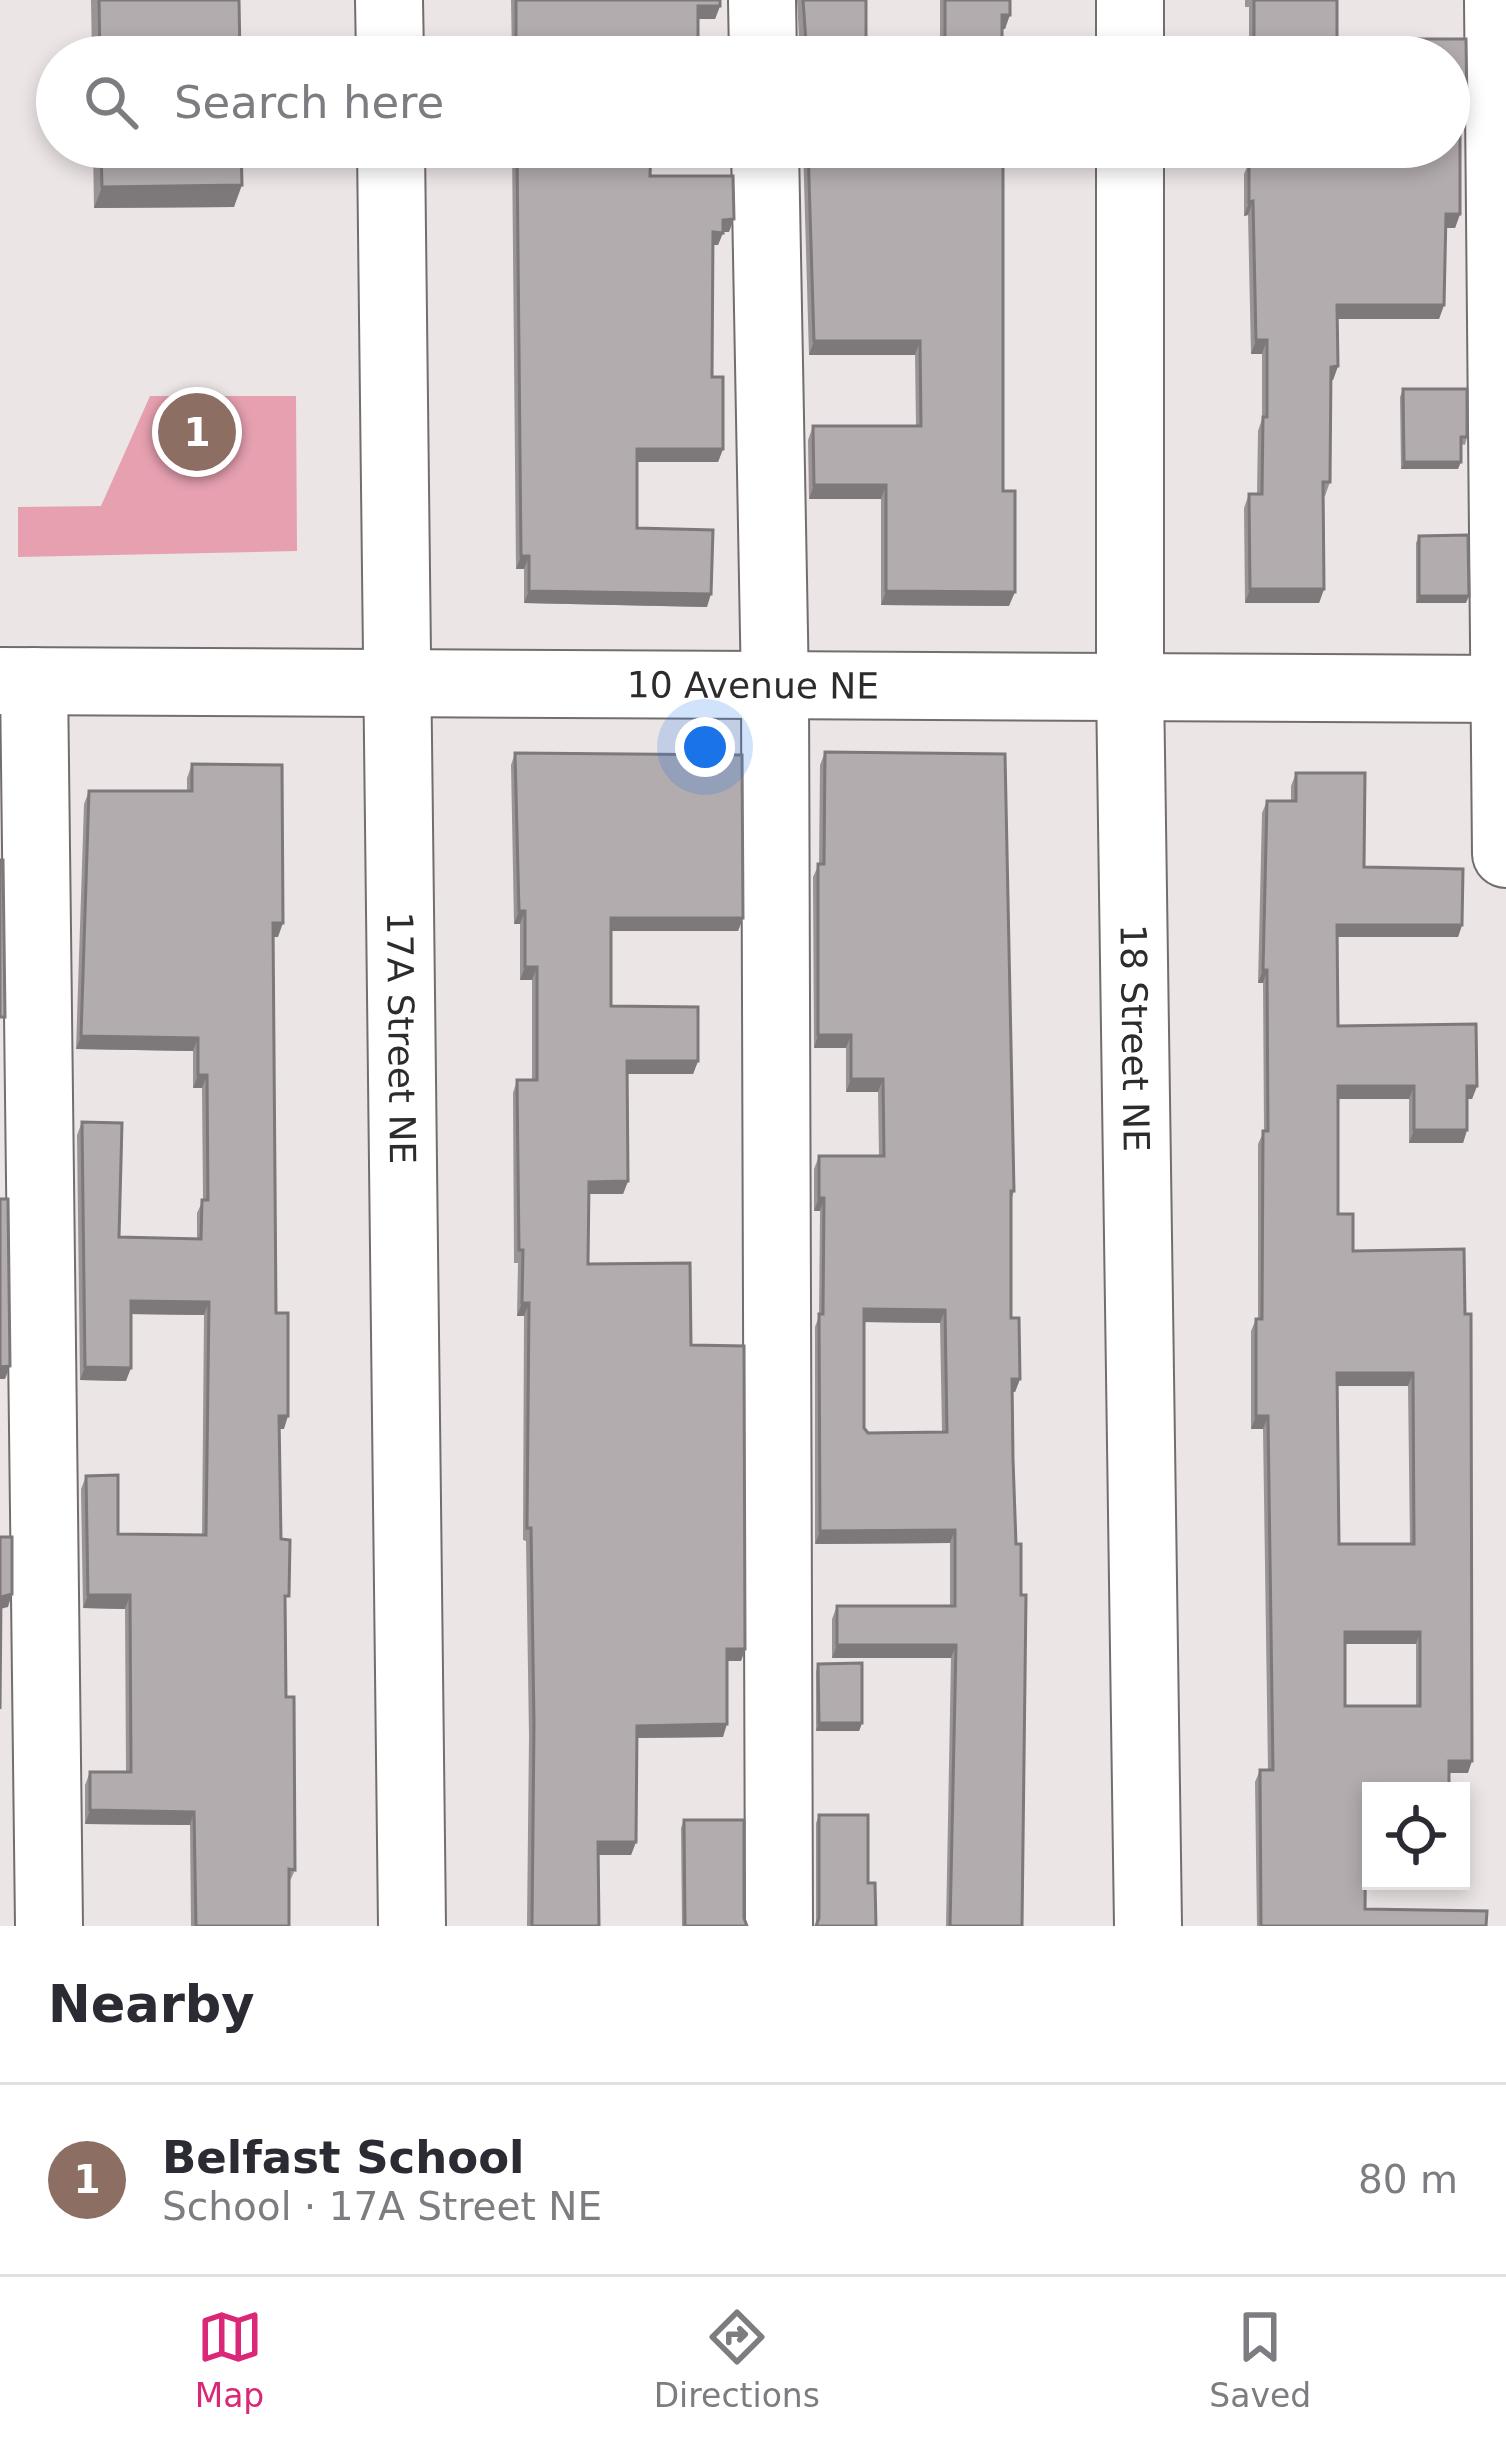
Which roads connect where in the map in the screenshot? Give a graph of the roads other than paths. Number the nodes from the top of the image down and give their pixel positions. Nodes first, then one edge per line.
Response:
1 (389, 0) edge
2 (762, 0) edge
3 (1130, 0) edge
4 (1498, 0) edge
5 (390, 36) edge
6 (763, 36) edge
7 (1130, 36) edge
8 (391, 168) edge
9 (765, 168) edge
10 (1130, 168) edge
11 (17, 682) edge
12 (397, 685) junction
13 (1130, 685) junction
14 (775, 688) junction
15 (1504, 689) edge
16 (1506, 854) edge
17 (49, 1926) edge
18 (412, 1926) edge
19 (779, 1926) edge
20 (1148, 1926) edge

1 - 5 street
2 - 6 street
3 - 7 street
4 - 15 street
8 - 12 street, 17A Street NE
9 - 14 street
10 - 13 street, 18 Street NE
11 - 12 street, 10 Avenue NE
11 - 17 street
12 - 14 street, 10 Avenue NE
12 - 18 street, 17A Street NE
13 - 14 street, 10 Avenue NE
13 - 15 street, 10 Avenue NE
13 - 20 street, 18 Street NE
14 - 19 street
15 - 16 street

